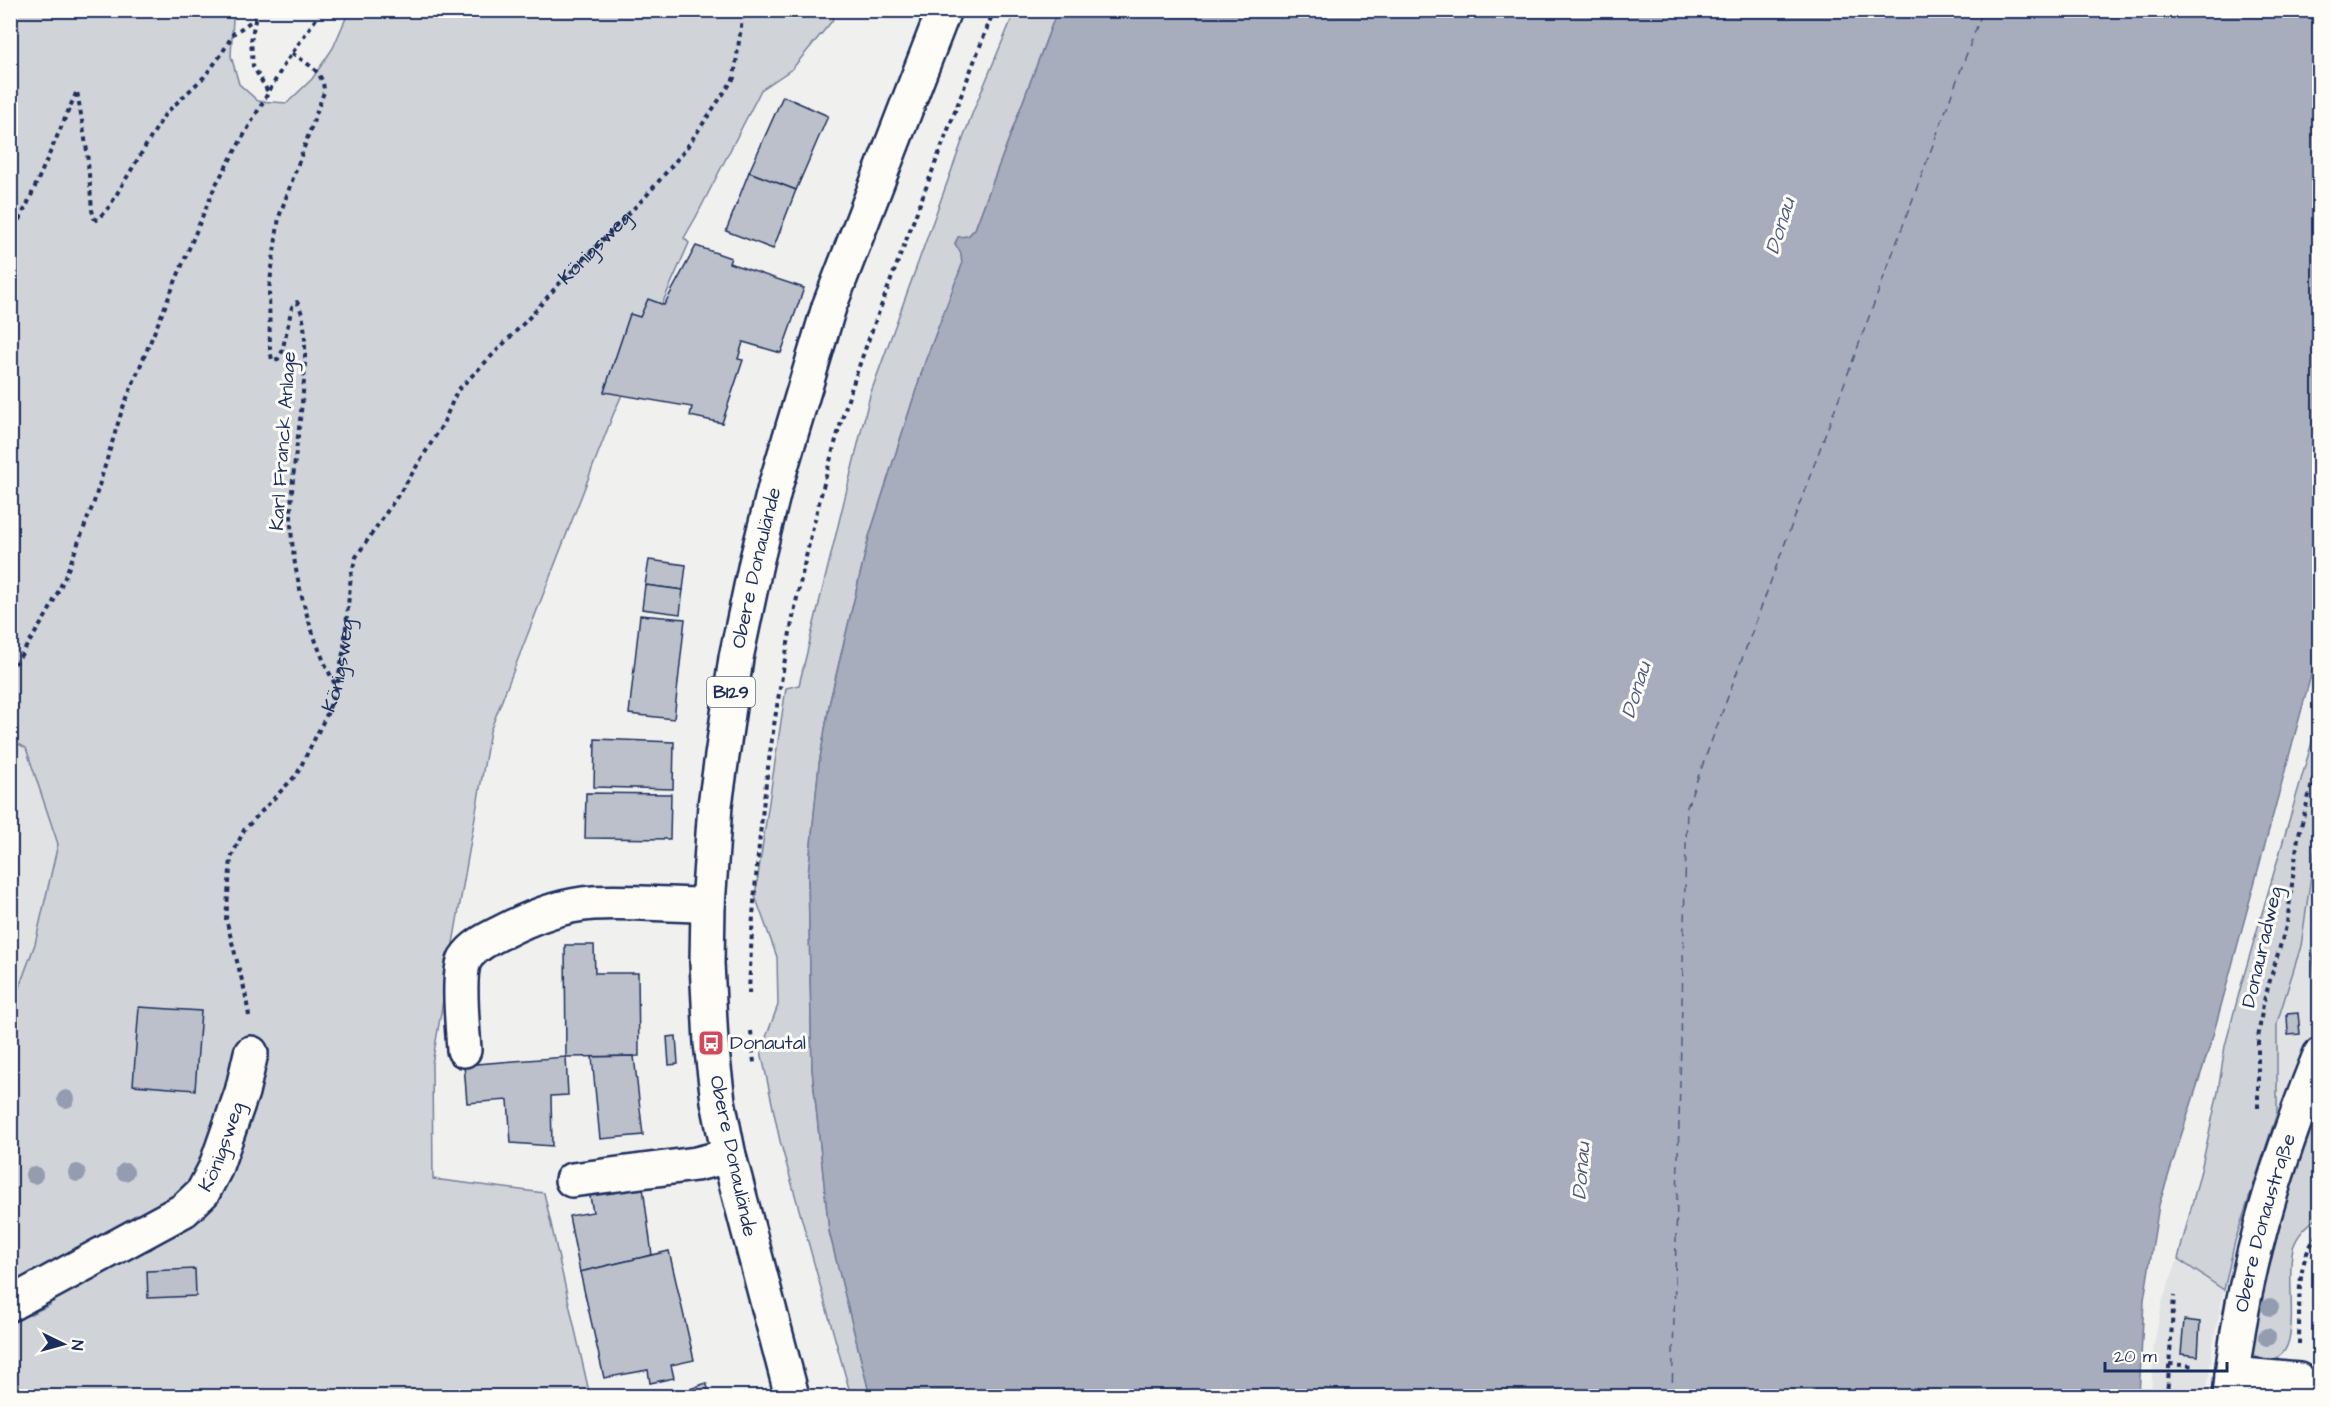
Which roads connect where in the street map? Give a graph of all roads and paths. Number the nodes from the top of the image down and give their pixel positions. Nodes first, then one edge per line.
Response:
1 (257, 10) edge
2 (322, 10) edge
3 (746, 10) edge
4 (944, 10) edge
5 (993, 10) edge
6 (256, 18) junction
7 (292, 53) junction
8 (268, 93) junction
9 (10, 236) edge
10 (10, 672) edge
11 (337, 686) junction
12 (2319, 753) edge
13 (708, 905) junction
14 (749, 999) dead end
15 (750, 1022) dead end
16 (464, 1050) dead end
17 (251, 1053) joint
18 (2319, 1055) edge
19 (755, 1068) dead end
20 (2259, 1112) dead end
21 (729, 1156) junction
22 (572, 1180) dead end
23 (2319, 1233) edge
24 (2174, 1296) dead end
25 (10, 1304) edge
26 (2299, 1378) edge
27 (2231, 1385) edge
28 (792, 1396) edge
29 (2167, 1396) edge

1 - 6 path
2 - 7 path
3 - 11 path, Königsweg
4 - 13 main road, Obere Donaulände / B129
5 - 14 path
6 - 8 path
6 - 9 path
7 - 8 path
7 - 11 path, Karl Franck Anlage
8 - 10 path
11 - 17 path, Königsweg
12 - 20 path, Donauradweg
13 - 16 main road
13 - 21 main road, Obere Donaulände / B129
15 - 19 path
17 - 25 main road, Königsweg
18 - 27 main road, Obere Donaustraße
21 - 22 main road
21 - 28 main road, Obere Donaulände / B129
23 - 26 path
24 - 29 path
26 - 27 main road

